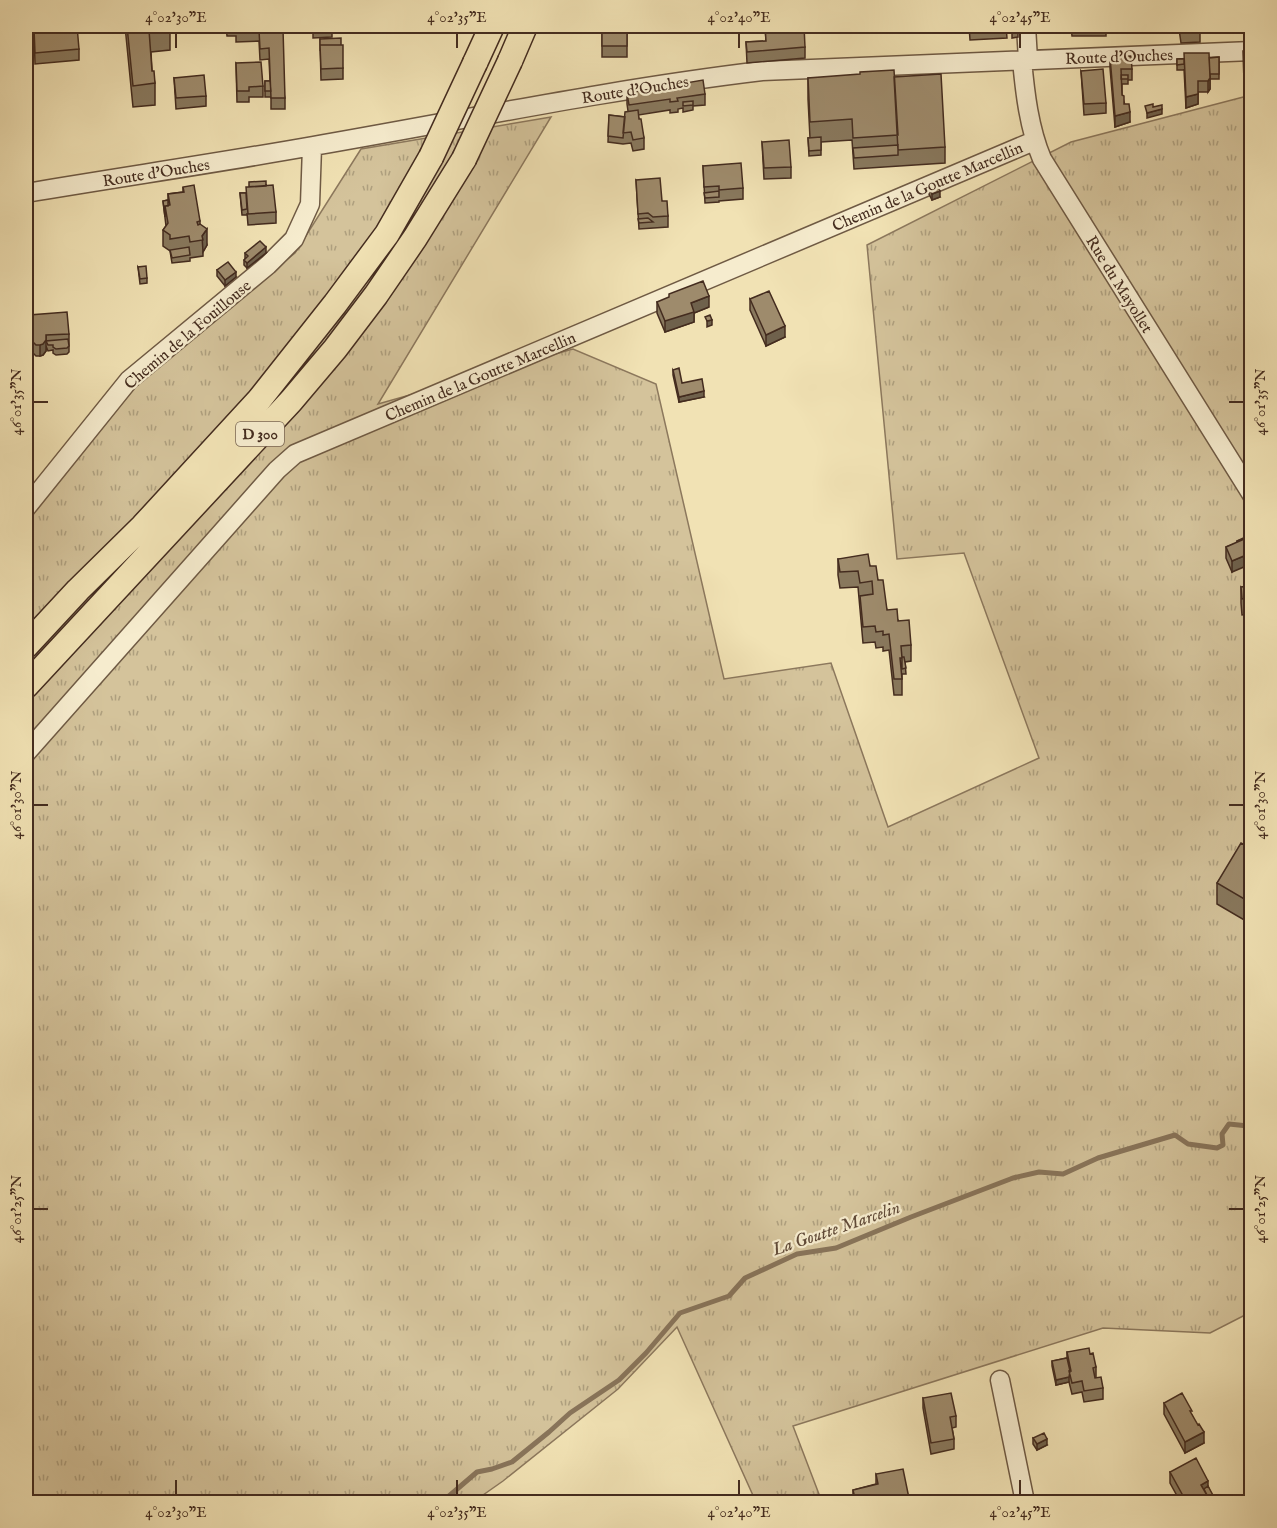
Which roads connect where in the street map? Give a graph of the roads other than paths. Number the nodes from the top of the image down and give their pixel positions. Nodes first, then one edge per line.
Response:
1 (492, 26) edge
2 (525, 26) edge
3 (1026, 26) edge
4 (1251, 51) edge
5 (1025, 60) junction
6 (1034, 141) junction
7 (312, 147) junction
8 (26, 193) edge
9 (1251, 495) edge
10 (26, 508) edge
11 (26, 646) edge
12 (26, 686) edge
13 (26, 753) edge
14 (1000, 1380) dead end
15 (1025, 1503) edge

1 - 11 main road, D 300, bridge
2 - 12 main road, D 300, bridge
3 - 5 street, Rue du Mayollet
4 - 5 street, Route d'Ouches
5 - 6 street, Rue du Mayollet
5 - 7 street, Route d'Ouches
6 - 9 street, Rue du Mayollet
6 - 13 street, Chemin de la Goutte Marcellin
7 - 8 street, Route d'Ouches
7 - 10 street, Chemin de la Fouillouse
14 - 15 street

